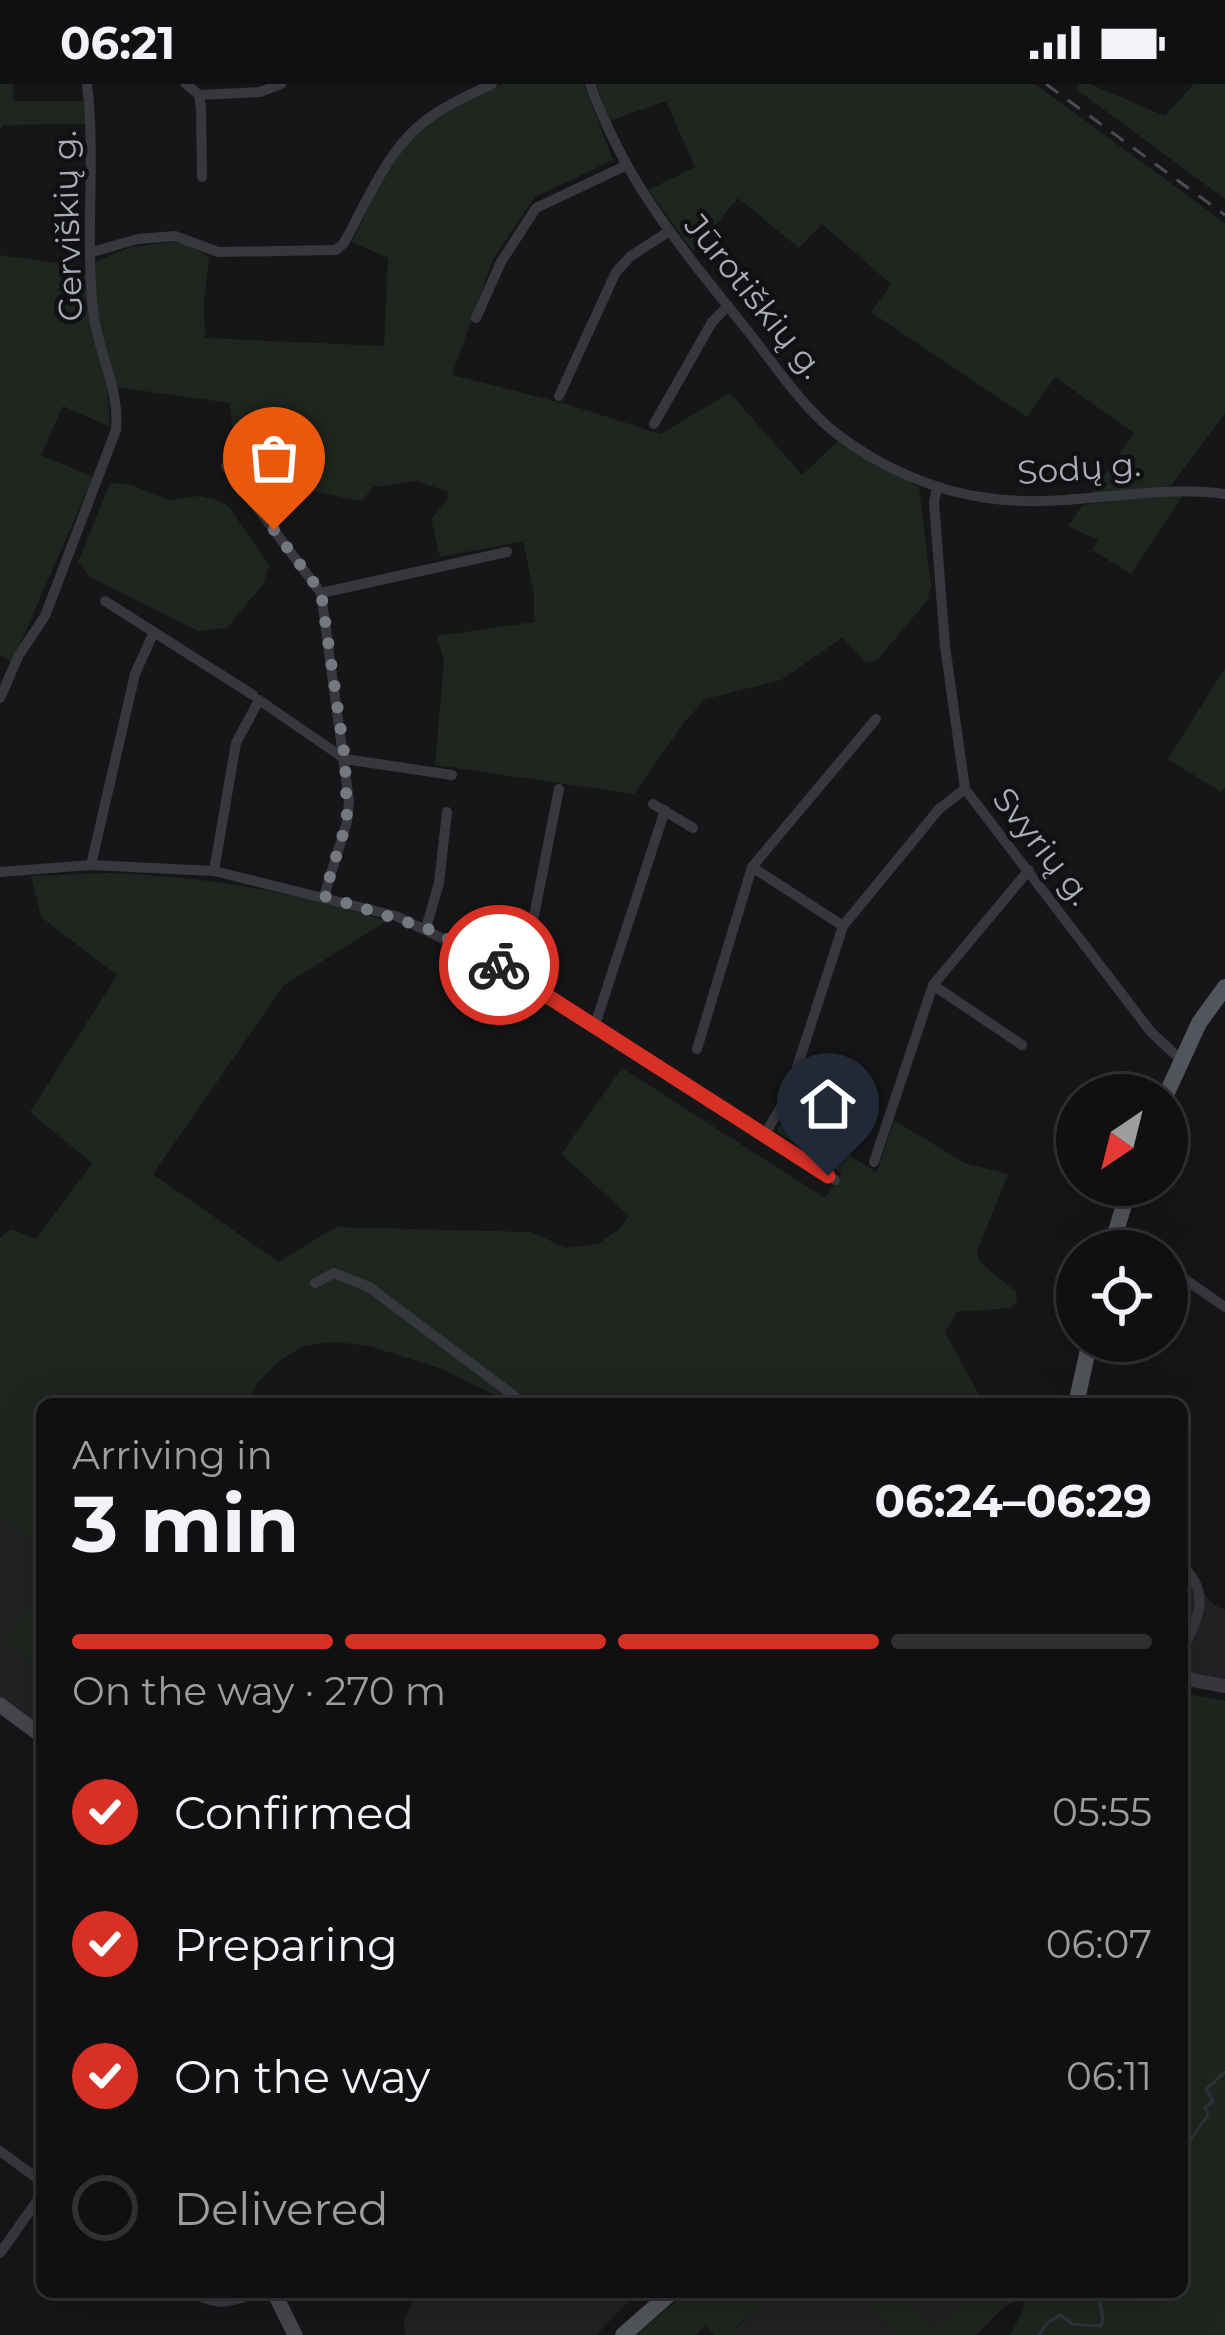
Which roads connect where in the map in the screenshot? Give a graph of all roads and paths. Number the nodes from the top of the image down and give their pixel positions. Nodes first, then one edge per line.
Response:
1 (87, 84) edge
2 (186, 84) edge
3 (281, 84) edge
4 (492, 84) edge
5 (590, 84) edge
6 (199, 95) junction
7 (625, 166) junction
8 (202, 177) dead end
9 (668, 232) junction
10 (92, 252) junction
11 (728, 306) junction
12 (476, 318) dead end
13 (560, 396) dead end
14 (654, 424) dead end
15 (226, 466) dead end
16 (937, 488) junction
17 (1225, 494) edge
18 (507, 552) dead end
19 (321, 592) junction
20 (105, 601) dead end
21 (154, 632) junction
22 (256, 697) junction
23 (0, 698) edge
24 (876, 719) dead end
25 (345, 759) junction
26 (452, 775) dead end
27 (559, 789) dead end
28 (964, 789) junction
29 (447, 812) dead end
30 (693, 829) dead end
31 (91, 866) junction
32 (752, 867) junction
33 (214, 871) junction
34 (0, 872) edge
35 (1032, 875) junction
36 (324, 896) junction
37 (843, 926) junction
38 (426, 928) junction
39 (510, 971) junction
40 (933, 985) junction
41 (1225, 987) edge
42 (595, 1025) junction
43 (1022, 1045) dead end
44 (697, 1049) dead end
45 (1181, 1060) junction
46 (1175, 1074) edge
47 (765, 1134) junction
48 (874, 1162) dead end
49 (836, 1180) dead end
50 (1188, 1281) edge
51 (315, 1283) dead end
52 (1225, 1307) edge
53 (1085, 1362) edge
54 (517, 1398) edge
55 (1077, 1398) edge
56 (1188, 1572) edge
57 (1188, 1636) edge
58 (1188, 1679) edge
59 (1225, 1686) edge
60 (0, 1705) edge
61 (36, 1732) edge
62 (2, 2152) edge
63 (36, 2178) edge
64 (36, 2202) edge
65 (0, 2253) edge
66 (204, 2298) edge
67 (240, 2298) edge
68 (277, 2298) edge
69 (664, 2298) edge
70 (295, 2335) edge
71 (622, 2335) edge

1 - 10 street, Gerviškių g.
2 - 6 street
3 - 6 street
4 - 10 street
5 - 7 street, Jūrotiškių g.
6 - 8 street
7 - 9 street, Jūrotiškių g.
7 - 12 street
9 - 11 street, Jūrotiškių g.
9 - 13 street
10 - 23 street, Gerviškių g.
11 - 14 street
11 - 16 street, Jūrotiškių g.
15 - 19 street
16 - 17 street, Sodų g.
16 - 28 street, Svyrių g.
18 - 19 street
19 - 25 street
20 - 21 street
21 - 22 street
21 - 31 street
22 - 25 street
22 - 33 street
24 - 32 street
25 - 26 street
25 - 36 street
27 - 39 street
28 - 35 street, Svyrių g.
28 - 37 street
29 - 38 street
30 - 42 street
31 - 33 street
31 - 34 street
32 - 37 street
32 - 44 street
33 - 36 street
35 - 40 street
35 - 45 street, Svyrių g.
36 - 38 street
37 - 47 street
38 - 39 street
39 - 42 street
40 - 43 street
40 - 48 street
41 - 45 main road
42 - 47 street
45 - 46 main road
47 - 49 street
50 - 52 street
51 - 54 street
53 - 55 main road
56 - 57 street
58 - 59 street
60 - 61 main road
62 - 63 street
64 - 65 street
66 - 67 street
68 - 70 main road
69 - 71 main road

